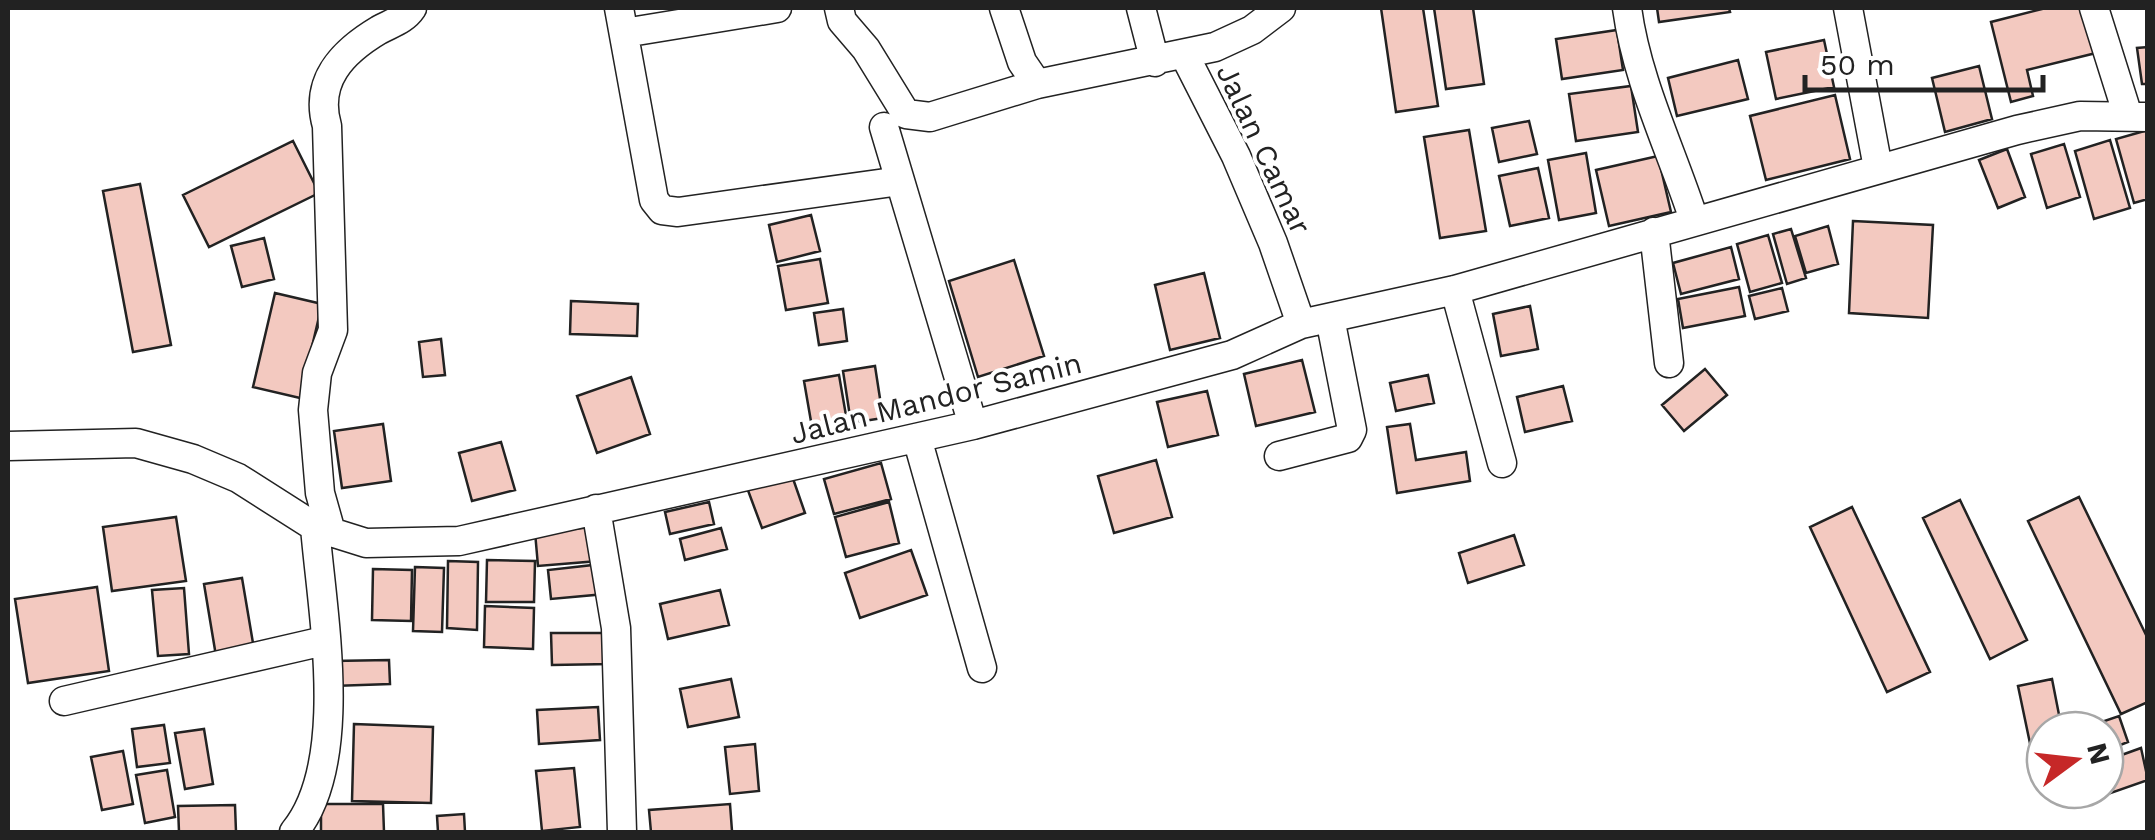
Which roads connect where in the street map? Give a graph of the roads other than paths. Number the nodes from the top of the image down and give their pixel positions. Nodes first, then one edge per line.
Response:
1 (412, 8) edge
2 (777, 8) edge
3 (839, 8) edge
4 (1004, 8) edge
5 (1141, 8) edge
6 (1281, 8) edge
7 (1628, 8) edge
8 (1848, 8) edge
9 (2094, 8) edge
10 (622, 20) edge
11 (1184, 54) junction
12 (1155, 62) junction
13 (1037, 84) junction
14 (2138, 117) edge
15 (884, 127) dead end
16 (1878, 168) junction
17 (900, 181) junction
18 (1694, 220) junction
19 (1654, 232) junction
20 (1455, 290) junction
21 (1330, 318) junction
22 (1300, 324) junction
23 (1669, 363) dead end
24 (973, 425) junction
25 (917, 438) junction
26 (8, 446) edge
27 (1279, 456) dead end
28 (1502, 462) dead end
29 (596, 509) junction
30 (323, 530) junction
31 (324, 641) junction
32 (982, 668) dead end
33 (64, 701) dead end
34 (294, 832) edge
35 (622, 832) edge

1 - 30 street
2 - 10 street
3 - 13 street, Jalan Camar
4 - 13 street
5 - 12 street
6 - 11 street
7 - 18 street
8 - 16 street
9 - 14 street
10 - 17 street
11 - 12 street, Jalan Camar
11 - 22 street, Jalan Camar
12 - 13 street, Jalan Camar
14 - 16 street, Jalan Mandor Samin
15 - 17 street
16 - 18 street, Jalan Mandor Samin
17 - 24 street
18 - 19 street, Jalan Mandor Samin
19 - 20 street, Jalan Mandor Samin
19 - 23 street
20 - 21 street, Jalan Mandor Samin
20 - 28 street
21 - 22 street, Jalan Mandor Samin
21 - 27 street
22 - 24 street, Jalan Mandor Samin
24 - 25 street, Jalan Mandor Samin
25 - 29 street, Jalan Mandor Samin
25 - 32 street
26 - 30 street, Jalan Mandor Samin
29 - 30 street, Jalan Mandor Samin
29 - 35 street
30 - 31 street
31 - 33 street
31 - 34 street

